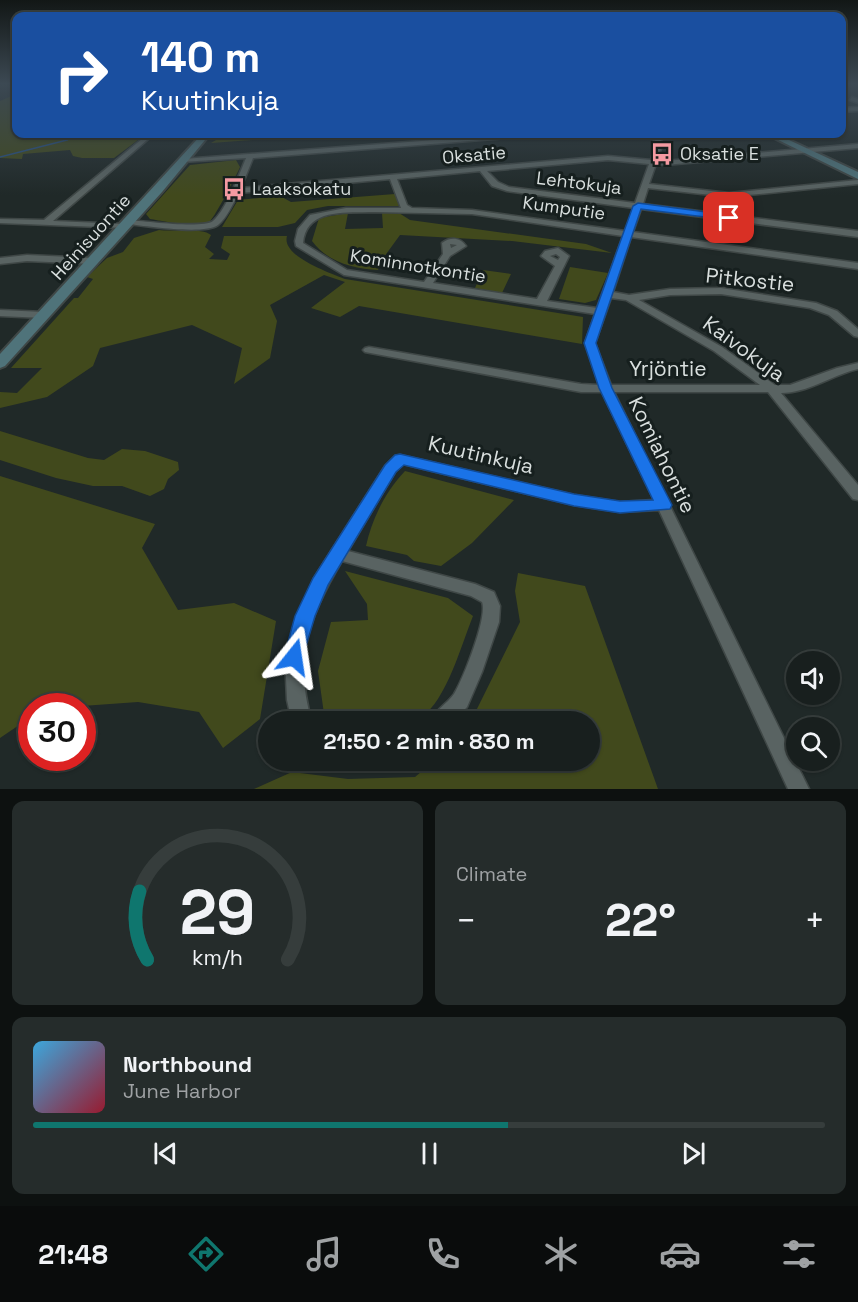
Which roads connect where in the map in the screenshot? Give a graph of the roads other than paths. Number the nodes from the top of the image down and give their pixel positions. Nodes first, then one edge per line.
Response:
1 (146, 138) edge
2 (203, 138) edge
3 (483, 138) edge
4 (655, 138) edge
5 (778, 138) edge
6 (858, 146) edge
7 (805, 151) junction
8 (250, 157) junction
9 (183, 161) junction
10 (653, 162) junction
11 (482, 170) junction
12 (858, 176) edge
13 (393, 178) junction
14 (858, 182) edge
15 (646, 186) junction
16 (236, 191) junction
17 (638, 206) junction
18 (415, 210) junction
19 (0, 221) edge
20 (48, 221) junction
21 (126, 224) junction
22 (628, 234) junction
23 (858, 234) edge
24 (447, 254) dead end
25 (0, 261) edge
26 (93, 261) junction
27 (560, 265) dead end
28 (858, 266) edge
29 (427, 285) junction
30 (607, 294) junction
31 (629, 298) junction
32 (541, 302) junction
33 (600, 312) junction
34 (0, 313) edge
35 (44, 315) junction
36 (858, 334) edge
37 (369, 350) dead end
38 (0, 363) edge
39 (858, 366) edge
40 (606, 388) junction
41 (771, 388) junction
42 (858, 495) edge
43 (664, 505) junction
44 (339, 554) junction
45 (299, 711) edge
46 (450, 711) edge
47 (799, 789) edge

1 - 20 street
2 - 9 street, Heinisuontie
3 - 8 street
4 - 10 street, Komiahontie
5 - 7 street
6 - 7 street, Oksatie
7 - 10 street, Oksatie
7 - 12 street
8 - 9 street
8 - 16 street
9 - 21 street, Heinisuontie
10 - 11 street, Oksatie
10 - 15 street, Komiahontie
11 - 13 street, Oksatie
11 - 17 street, Lehtokuja
13 - 16 street, Oksatie
13 - 18 street
14 - 15 street
15 - 17 street, Komiahontie
16 - 21 street
17 - 22 street, Komiahontie
17 - 23 street, Lehtokuja
18 - 22 street, Kumputie
18 - 29 street, Kominnotkontie
19 - 20 street
20 - 21 street
21 - 26 street, Heinisuontie
22 - 28 street, Kumputie
22 - 30 street, Komiahontie
24 - 29 street
25 - 26 street
26 - 35 street, Heinisuontie
27 - 32 street
29 - 32 street, Kominnotkontie
30 - 31 street, Kaivokuja
30 - 33 street, Komiahontie
31 - 36 street, Pitkostie
31 - 41 street, Kaivokuja
32 - 33 street, Kominnotkontie
33 - 40 street, Komiahontie
34 - 35 street
35 - 38 street, Heinisuontie
37 - 40 street, Yrjöntie
39 - 41 street, Yrjöntie
40 - 41 street, Yrjöntie
40 - 43 street, Komiahontie
41 - 42 street, Kaivokuja
43 - 44 street, Kuutinkuja
43 - 47 street, Komiahontie
44 - 45 street, Kuutinkuja
44 - 46 street

